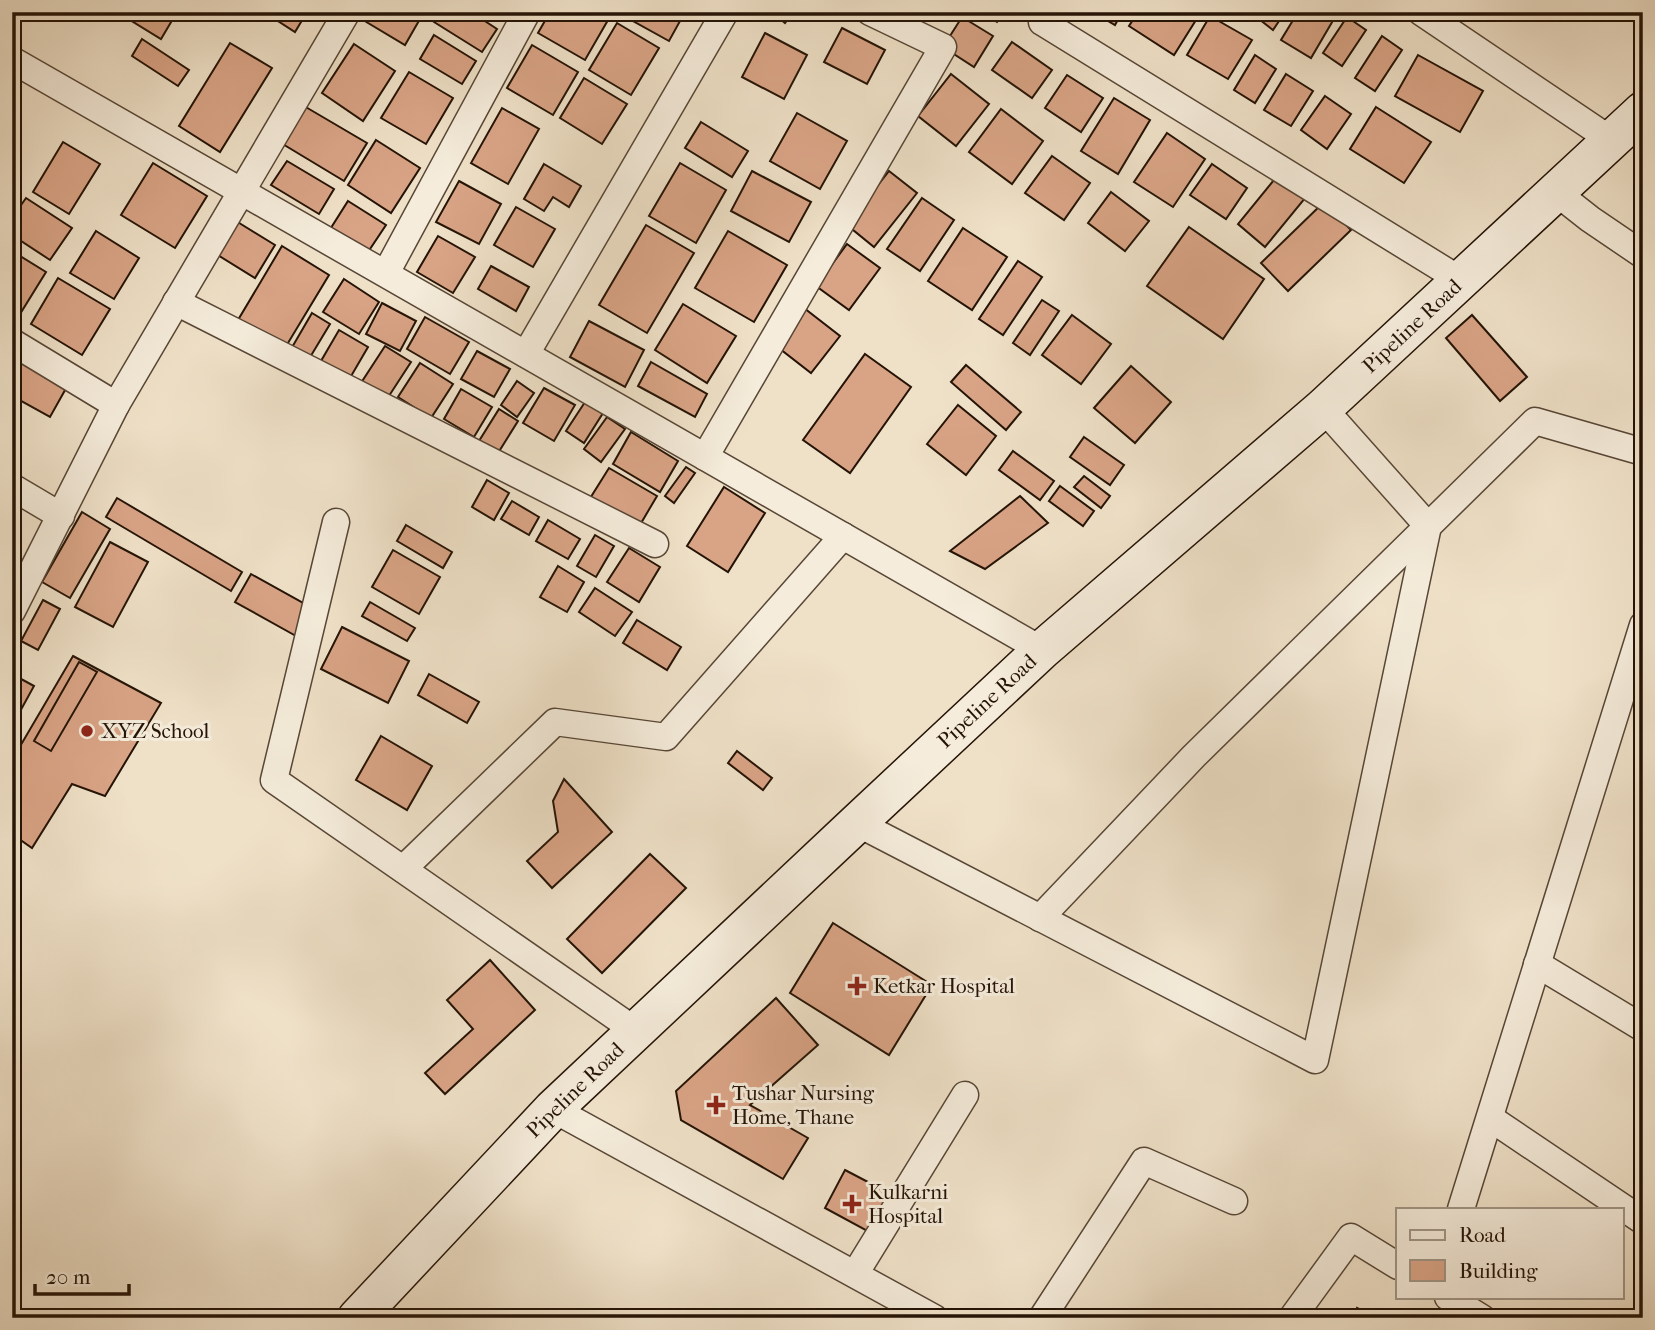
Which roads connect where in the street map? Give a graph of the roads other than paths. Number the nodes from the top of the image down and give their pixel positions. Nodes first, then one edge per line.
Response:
1 (347, 12) edge
2 (527, 12) edge
3 (725, 12) edge
4 (870, 12) edge
5 (1049, 12) edge
6 (1420, 12) edge
7 (12, 60) edge
8 (1643, 111) edge
9 (1611, 140) junction
10 (242, 191) junction
11 (1557, 193) junction
12 (1643, 255) edge
13 (386, 273) junction
14 (1462, 281) junction
15 (176, 302) junction
16 (12, 342) edge
17 (526, 354) junction
18 (116, 405) junction
19 (1323, 408) junction
20 (1643, 452) edge
21 (705, 457) junction
22 (12, 487) edge
23 (61, 516) junction
24 (336, 522) dead end
25 (1427, 526) junction
26 (843, 536) junction
27 (655, 544) dead end
28 (12, 611) edge
29 (1643, 625) edge
30 (1042, 650) junction
31 (857, 823) junction
32 (403, 869) junction
33 (1040, 918) junction
34 (1537, 964) junction
35 (1643, 1028) edge
36 (636, 1031) junction
37 (965, 1095) dead end
38 (553, 1109) junction
39 (1490, 1118) junction
40 (1234, 1201) dead end
41 (1461, 1208) edge
42 (1624, 1208) edge
43 (1624, 1208) edge
44 (1643, 1221) edge
45 (1396, 1265) edge
46 (855, 1275) junction
47 (1450, 1298) edge
48 (357, 1318) edge
49 (934, 1318) edge
50 (1042, 1318) edge
51 (1292, 1318) edge
52 (1482, 1318) edge

1 - 10 street
2 - 13 street
3 - 17 street
4 - 21 street
5 - 14 street
6 - 9 street
7 - 10 street
8 - 9 main road, Pipeline Road
9 - 11 main road, Pipeline Road
10 - 13 street
10 - 15 street
11 - 12 street
11 - 14 main road, Pipeline Road
13 - 17 street
14 - 19 main road, Pipeline Road
15 - 18 street
15 - 27 street
16 - 18 street
17 - 21 street
18 - 23 street
19 - 25 street
19 - 30 main road, Pipeline Road
20 - 25 street
21 - 26 street
22 - 23 street
23 - 28 street
24 - 32 street
25 - 33 street
25 - 33 street
26 - 30 street
26 - 32 street
29 - 34 street
30 - 31 main road, Pipeline Road
31 - 33 street
31 - 36 main road, Pipeline Road
32 - 36 street
34 - 35 street
34 - 39 street
36 - 38 main road, Pipeline Road
37 - 46 street
38 - 46 street
38 - 48 main road, Pipeline Road
39 - 41 street
39 - 42 street
40 - 50 street
43 - 44 street
45 - 51 street
46 - 49 street
47 - 52 street

